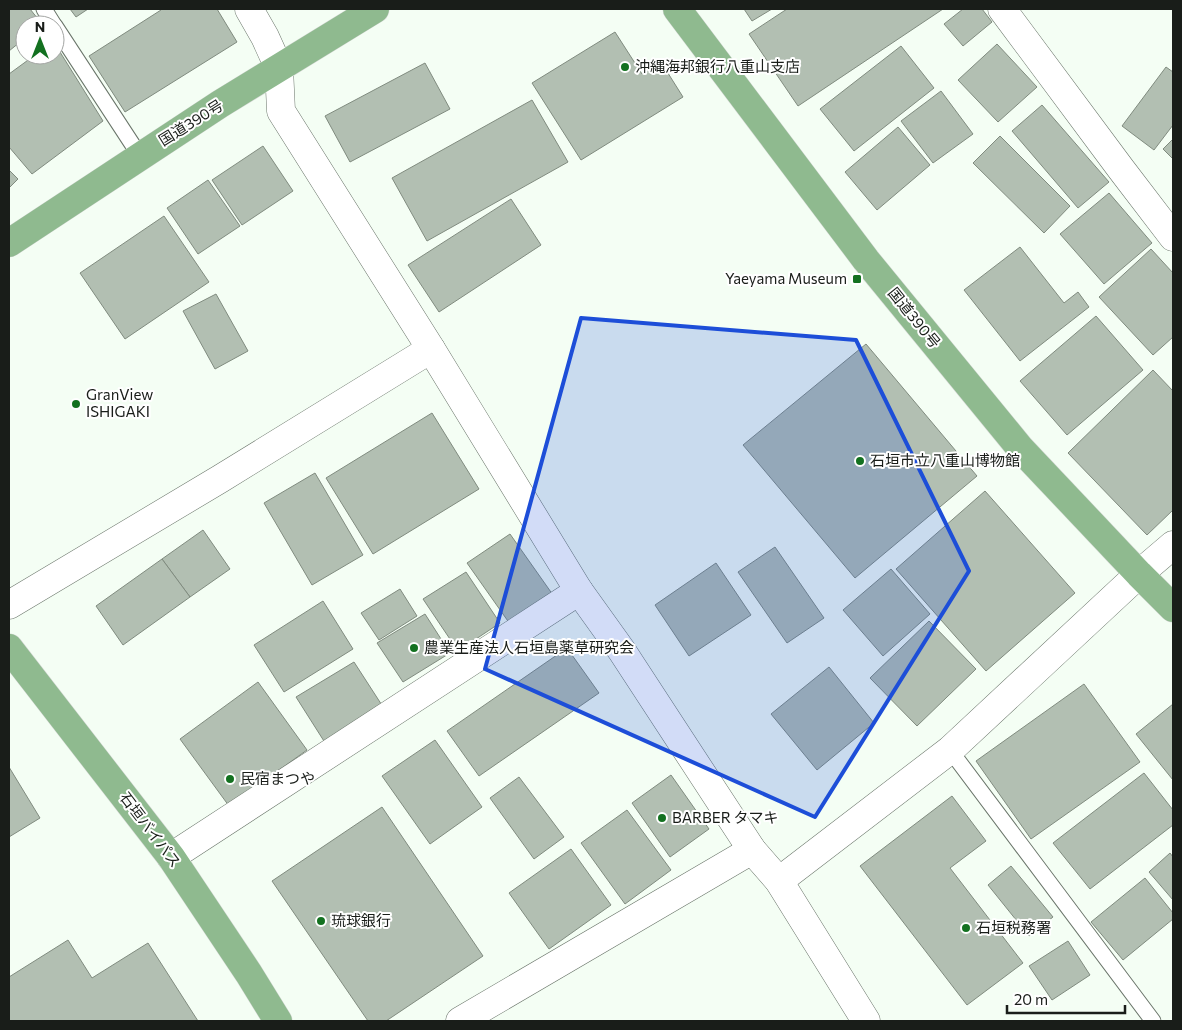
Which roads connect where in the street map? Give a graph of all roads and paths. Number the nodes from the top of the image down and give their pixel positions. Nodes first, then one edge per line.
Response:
1 (249, 9) edge
2 (375, 9) edge
3 (677, 9) edge
4 (1002, 9) edge
5 (65, 41) edge
6 (279, 68) junction
7 (140, 156) junction
8 (1173, 237) edge
9 (9, 243) edge
10 (431, 350) junction
11 (1173, 546) edge
12 (1139, 574) junction
13 (580, 591) junction
14 (9, 605) edge
15 (1173, 608) edge
16 (9, 648) edge
17 (950, 750) junction
18 (752, 850) junction
19 (171, 857) junction
20 (779, 882) junction
21 (278, 1021) edge
22 (460, 1021) edge
23 (866, 1021) edge
24 (1153, 1021) edge

1 - 6 street
2 - 6 highway, 国道390号
3 - 12 highway, 国道390号
4 - 8 street
5 - 7 lane
6 - 7 highway, 国道390号
6 - 10 street
7 - 9 highway, 国道390号
10 - 13 street
10 - 14 street
11 - 12 street
12 - 15 highway, 国道390号
12 - 17 street
13 - 18 street
13 - 19 street
16 - 19 highway, 石垣バイパス
17 - 20 street
17 - 24 lane
18 - 20 street
18 - 22 street
19 - 21 highway, 石垣バイパス
20 - 23 street

